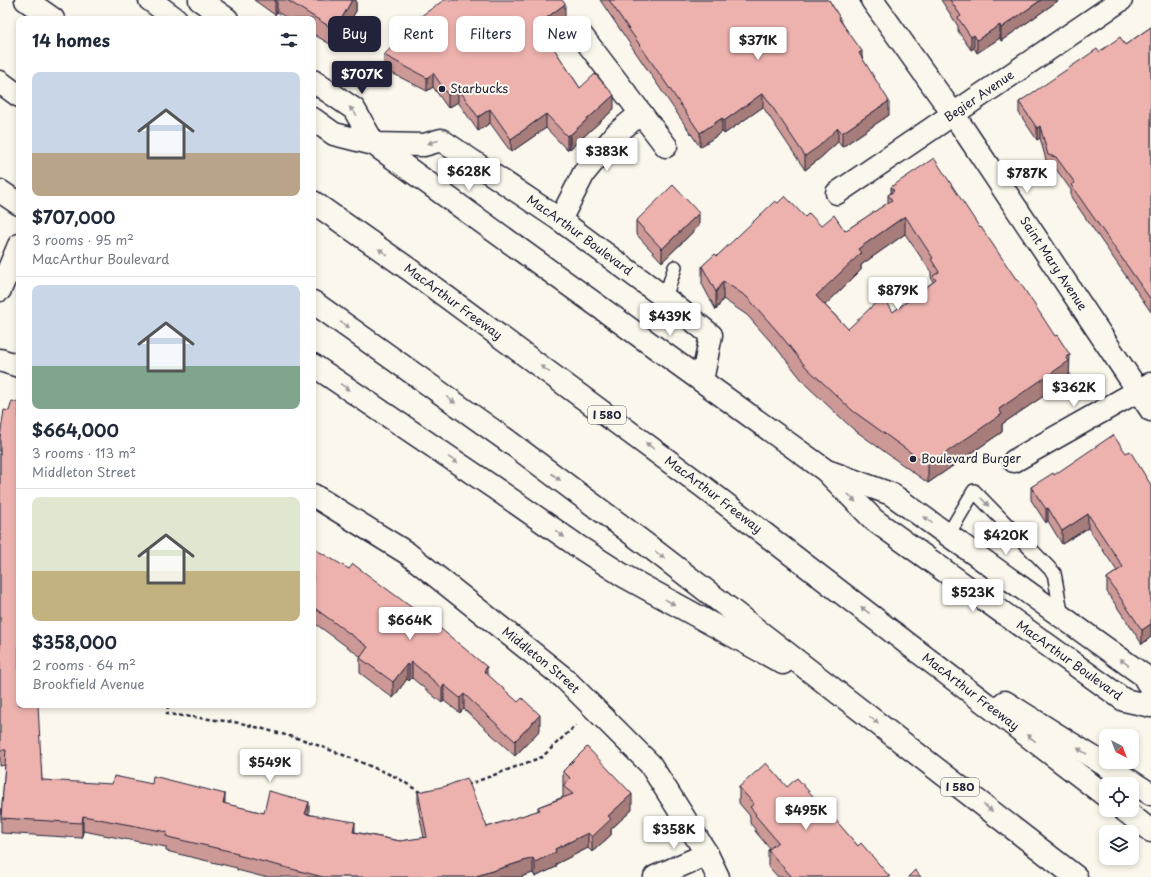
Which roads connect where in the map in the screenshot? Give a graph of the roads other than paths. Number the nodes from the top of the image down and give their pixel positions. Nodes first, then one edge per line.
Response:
1 (26, 0) edge
2 (150, 0) edge
3 (200, 0) edge
4 (872, 0) edge
5 (1121, 0) edge
6 (49, 16) edge
7 (172, 16) edge
8 (223, 16) edge
9 (591, 48) edge
10 (316, 82) edge
11 (641, 113) junction
12 (954, 115) junction
13 (316, 121) edge
14 (374, 144) junction
15 (666, 146) dead end
16 (0, 191) edge
17 (837, 193) dead end
18 (16, 202) edge
19 (316, 204) edge
20 (560, 220) junction
21 (16, 254) edge
22 (675, 267) dead end
23 (8, 279) edge
24 (665, 298) junction
25 (316, 304) edge
26 (0, 360) edge
27 (16, 365) edge
28 (316, 367) edge
29 (702, 381) junction
30 (1144, 388) edge
31 (1151, 410) edge
32 (1014, 461) dead end
33 (825, 470) junction
34 (316, 497) edge
35 (948, 535) junction
36 (1062, 617) junction
37 (896, 634) junction
38 (1151, 689) edge
39 (843, 696) junction
40 (1151, 706) edge
41 (1099, 791) edge
42 (1151, 794) edge
43 (1133, 817) edge
44 (1151, 831) edge
45 (707, 854) junction
46 (655, 877) edge
47 (718, 877) edge
48 (1076, 877) edge

1 - 6 main road
2 - 7 main road
3 - 8 main road
4 - 12 main road, Saint Mary Avenue
5 - 12 main road, Begier Avenue
9 - 11 main road
14 -> 10 main road, MacArthur Boulevard
11 - 15 main road
11 - 20 main road
12 - 17 main road, Begier Avenue
12 - 30 main road, Saint Mary Avenue
13 - 14 main road, MacArthur Boulevard
20 -> 14 main road, MacArthur Boulevard
14 - 29 main road, MacArthur Boulevard
16 - 18 main road
37 -> 19 main road, MacArthur Freeway / I 580
20 - 24 main road, MacArthur Boulevard
21 - 23 main road
22 - 24 lane
24 - 29 main road, MacArthur Boulevard
25 -> 39 main road, I 580
26 - 27 main road
28 -> 39 main road
29 - 33 main road, MacArthur Boulevard
30 - 31 main road, Saint Mary Avenue
30 - 32 main road
35 -> 33 main road, MacArthur Boulevard
33 -> 40 main road, MacArthur Boulevard
34 - 45 main road, Middleton Street
35 - 36 main road, MacArthur Boulevard
35 -> 36 lane
38 -> 36 main road, MacArthur Boulevard
41 -> 37 main road, MacArthur Freeway / I 580
42 -> 37 main road
39 -> 48 main road, I 580
43 - 44 main road
45 - 46 main road
45 - 47 main road, Middleton Street

